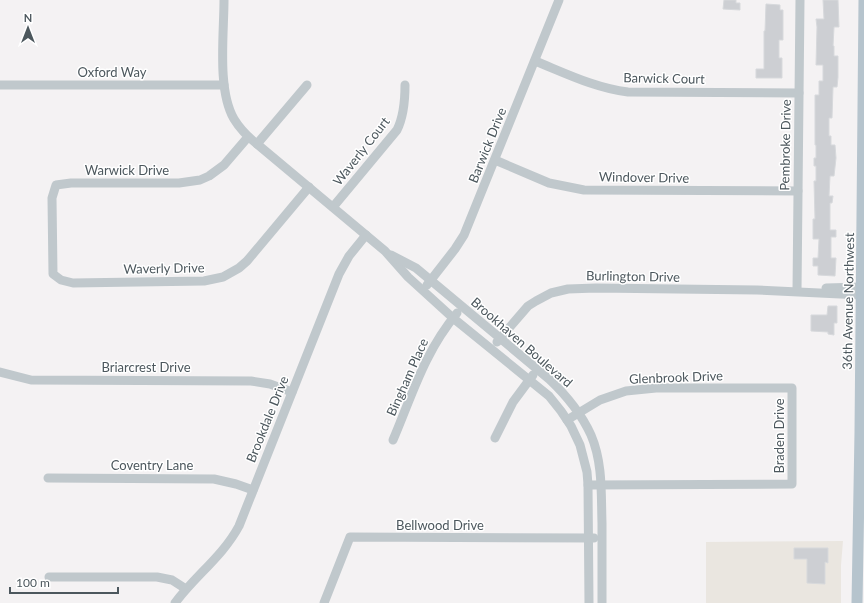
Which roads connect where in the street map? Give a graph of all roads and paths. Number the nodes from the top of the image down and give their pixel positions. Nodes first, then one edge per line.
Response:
1 (224, 0) edge
2 (559, 0) edge
3 (800, 0) edge
4 (864, 0) edge
5 (535, 61) junction
6 (307, 84) dead end
7 (0, 85) edge
8 (224, 85) junction
9 (405, 85) dead end
10 (799, 93) junction
11 (248, 137) junction
12 (257, 144) junction
13 (495, 160) junction
14 (309, 187) junction
15 (798, 191) junction
16 (333, 207) junction
17 (366, 235) junction
18 (385, 251) junction
19 (53, 253) joint
20 (430, 280) junction
21 (422, 290) junction
22 (797, 291) junction
23 (862, 291) junction
24 (462, 307) junction
25 (453, 318) junction
26 (500, 338) junction
27 (492, 348) junction
28 (538, 370) junction
29 (0, 372) edge
30 (529, 380) junction
31 (792, 388) joint
32 (292, 392) junction
33 (579, 413) junction
34 (567, 420) junction
35 (495, 438) dead end
36 (393, 440) dead end
37 (48, 478) dead end
38 (588, 485) junction
39 (601, 485) junction
40 (253, 490) junction
41 (589, 538) junction
42 (602, 538) junction
43 (49, 577) dead end
44 (186, 589) junction
45 (175, 603) edge
46 (324, 603) edge
47 (589, 603) edge
48 (602, 603) edge
49 (857, 603) edge

1 - 8 street, Brookhaven Boulevard
2 - 5 street, Barwick Drive
3 - 10 street, Pembroke Drive
4 - 23 main road, 36th Avenue Northwest
5 - 10 street, Barwick Court
5 - 13 street, Barwick Drive
6 - 12 street
7 - 8 street, Oxford Way
8 - 11 street, Brookhaven Boulevard
9 - 16 street, Waverly Court
10 - 15 street, Pembroke Drive
11 - 12 street, Brookhaven Boulevard
11 - 19 street, Warwick Drive
12 - 14 street, Brookhaven Boulevard
13 - 15 street, Windover Drive
13 - 20 street, Barwick Drive
14 - 16 street, Brookhaven Boulevard
14 - 19 street, Waverly Drive
15 - 22 street, Pembroke Drive
16 - 17 street, Brookhaven Boulevard
17 - 18 street, Brookhaven Boulevard
17 - 32 street, Brookdale Drive
18 - 20 street, Brookhaven Boulevard
18 - 21 street, Brookhaven Boulevard
20 - 21 street, Barwick Drive
20 - 24 street, Brookhaven Boulevard
21 - 25 street, Brookhaven Boulevard
22 - 23 street, Burlington Drive
22 - 26 street, Burlington Drive
23 - 49 main road, 36th Avenue Northwest
24 - 25 street, Bingham Place
24 - 26 street, Brookhaven Boulevard
25 - 27 street, Brookhaven Boulevard
25 - 36 street, Bingham Place
26 - 27 street, Burlington Drive
26 - 28 street, Brookhaven Boulevard
27 - 30 street, Brookhaven Boulevard
28 - 30 street
28 - 33 street, Brookhaven Boulevard
29 - 32 street, Briarcrest Drive
30 - 34 street, Brookhaven Boulevard
30 - 35 street
31 - 33 street, Glenbrook Drive
31 - 39 street, Braden Drive
32 - 40 street, Brookdale Drive
33 - 34 street, Glenbrook Drive
33 - 39 street, Brookhaven Boulevard
34 - 38 street, Brookhaven Boulevard
37 - 40 street, Coventry Lane
38 - 39 street
38 - 41 street, Brookhaven Boulevard
39 - 42 street, Brookhaven Boulevard
40 - 44 street, Brookdale Drive
41 - 42 street, Bellwood Drive
41 - 46 street, Bellwood Drive
41 - 47 street, Brookhaven Boulevard
42 - 48 street, Brookhaven Boulevard
43 - 44 street
44 - 45 street, Brookdale Drive

